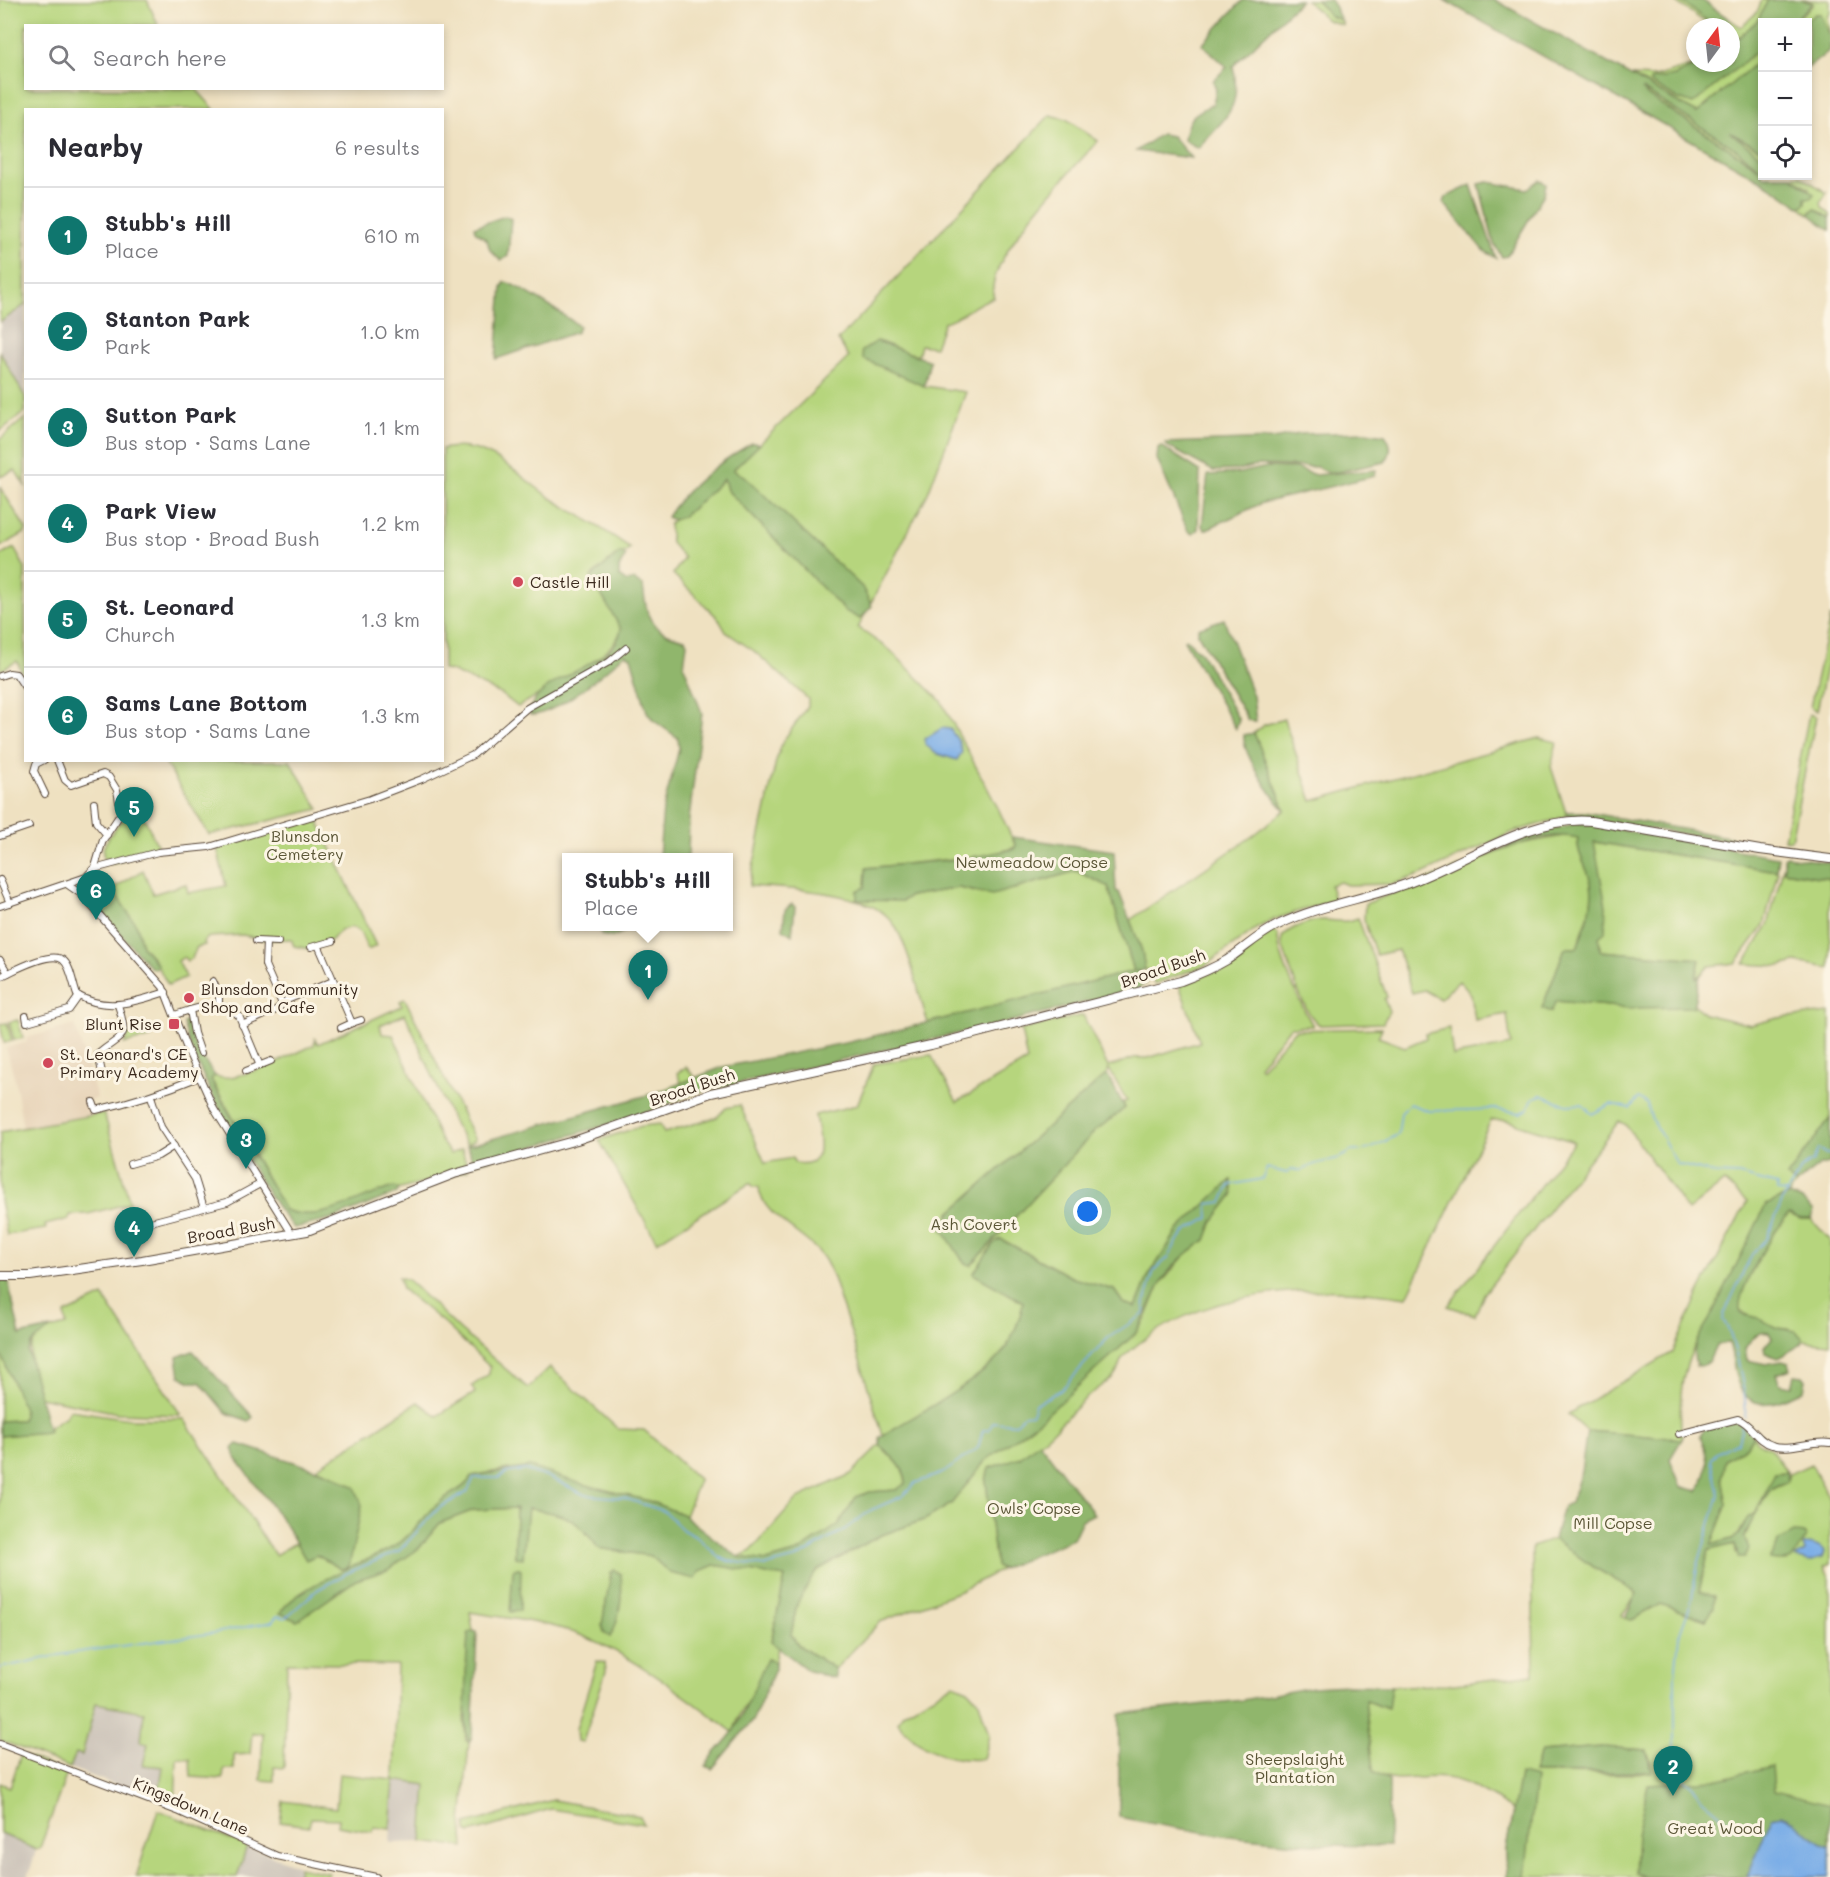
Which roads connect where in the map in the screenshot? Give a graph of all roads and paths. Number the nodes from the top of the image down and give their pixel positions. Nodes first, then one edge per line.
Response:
1 (626, 648) dead end
2 (0, 676) edge
3 (24, 686) edge
4 (40, 762) edge
5 (58, 762) edge
6 (45, 794) dead end
7 (94, 803) dead end
8 (29, 826) dead end
9 (107, 835) junction
10 (0, 836) edge
11 (1830, 859) edge
12 (94, 869) junction
13 (82, 879) junction
14 (0, 880) edge
15 (68, 885) junction
16 (81, 894) junction
17 (10, 903) junction
18 (0, 906) edge
19 (256, 941) dead end
20 (333, 941) dead end
21 (266, 942) junction
22 (278, 942) dead end
23 (311, 947) dead end
24 (319, 947) junction
25 (0, 960) edge
26 (8, 973) junction
27 (0, 977) edge
28 (213, 981) dead end
29 (333, 981) junction
30 (166, 992) junction
31 (79, 996) junction
32 (282, 1004) junction
33 (118, 1005) junction
34 (219, 1006) junction
35 (190, 1010) junction
36 (175, 1015) junction
37 (26, 1016) dead end
38 (362, 1020) dead end
39 (352, 1023) junction
40 (242, 1025) junction
41 (341, 1028) dead end
42 (202, 1049) dead end
43 (271, 1061) dead end
44 (260, 1066) junction
45 (246, 1071) dead end
46 (103, 1077) dead end
47 (199, 1077) junction
48 (151, 1096) junction
49 (93, 1102) dead end
50 (174, 1146) junction
51 (130, 1164) dead end
52 (260, 1184) junction
53 (204, 1208) junction
54 (143, 1224) dead end
55 (292, 1234) junction
56 (0, 1276) edge
57 (1679, 1434) dead end
58 (1830, 1443) edge
59 (0, 1744) edge
60 (376, 1877) edge

1 - 12 street
2 - 3 street
4 - 6 street
5 - 9 street
7 - 9 street
8 - 10 street
9 - 12 street
11 - 55 main road, Broad Bush
12 - 13 street
13 - 15 street
13 - 16 street
14 - 17 street
15 - 16 street
15 - 17 street
16 - 30 street
17 - 18 street
19 - 21 street
20 - 24 street
21 - 22 street
21 - 32 street
23 - 24 street
24 - 29 street
25 - 26 street
26 - 27 street
26 - 31 street
28 - 34 street
29 - 32 street
29 - 39 street
30 - 33 street
30 - 36 street
31 - 33 street
31 - 37 street
32 - 40 street
33 - 46 street
34 - 35 street
34 - 40 street
35 - 36 street
35 - 42 street
36 - 47 street
38 - 39 street
39 - 41 street
40 - 44 street
43 - 44 street
44 - 45 street
47 - 48 street
47 - 52 street
48 - 49 street
48 - 50 street
50 - 51 street
50 - 53 street
52 - 53 street
52 - 55 street
53 - 54 street
55 - 56 main road, Broad Bush
57 - 58 street
59 - 60 street, Kingsdown Lane

